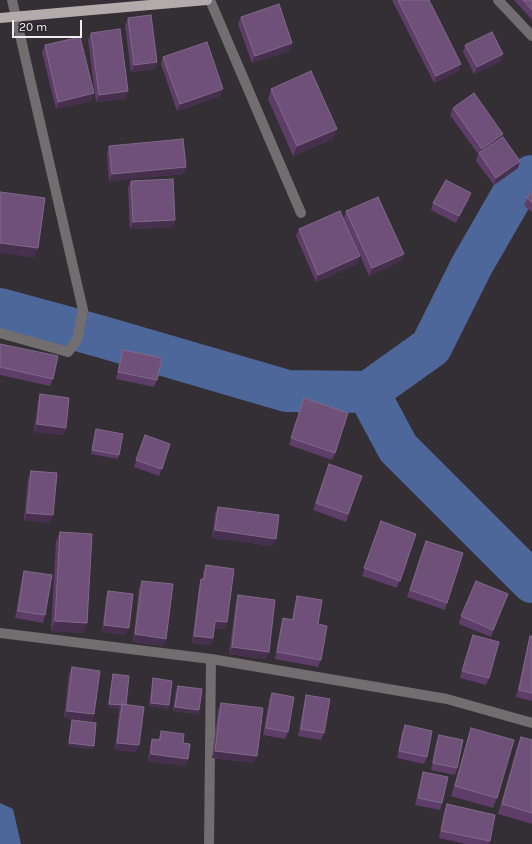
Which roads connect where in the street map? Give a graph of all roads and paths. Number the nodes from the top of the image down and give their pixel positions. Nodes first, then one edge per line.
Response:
1 (12, 0) edge
2 (208, 0) edge
3 (498, 0) edge
4 (15, 17) junction
5 (0, 18) edge
6 (532, 36) edge
7 (301, 213) dead end
8 (0, 333) edge
9 (0, 633) edge
10 (211, 659) junction
11 (532, 722) edge
12 (209, 844) edge

1 - 4 street
2 - 4 main road
2 - 7 street
3 - 6 street
4 - 5 main road
4 - 8 street
9 - 10 street
10 - 11 street
10 - 12 street

